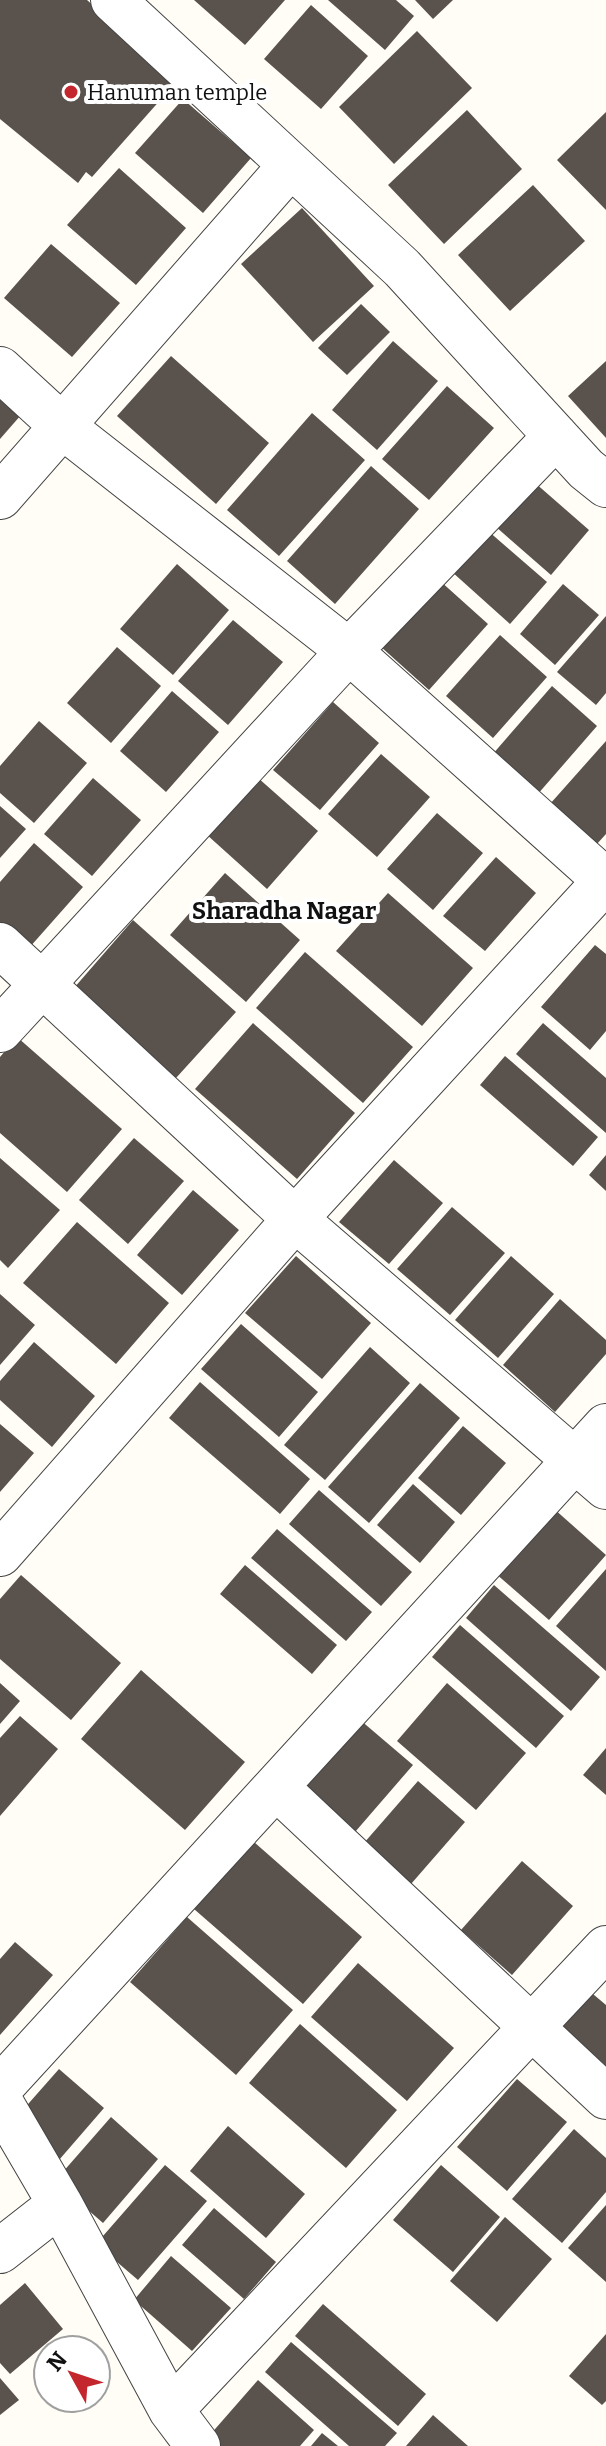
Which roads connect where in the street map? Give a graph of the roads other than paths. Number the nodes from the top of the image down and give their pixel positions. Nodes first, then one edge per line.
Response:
1 (113, 0) edge
2 (291, 165) junction
3 (0, 369) edge
4 (62, 426) junction
5 (556, 436) junction
6 (606, 485) edge
7 (0, 497) edge
8 (349, 651) junction
9 (606, 880) edge
10 (0, 945) edge
11 (44, 984) junction
12 (0, 1030) edge
13 (295, 1219) junction
14 (606, 1426) edge
15 (591, 1473) edge
16 (0, 1554) edge
17 (276, 1787) junction
18 (606, 1948) edge
19 (532, 2027) junction
20 (0, 2088) edge
21 (606, 2097) edge
22 (0, 2101) edge
23 (60, 2204) junction
24 (0, 2251) edge
25 (171, 2410) junction
26 (198, 2446) edge

1 - 2 street
2 - 4 street
2 - 5 street
3 - 4 street
4 - 7 street
4 - 8 street
5 - 6 street
5 - 8 street
8 - 9 street
8 - 11 street
9 - 13 street
10 - 11 street
11 - 12 street
11 - 13 street
13 - 15 street
13 - 16 street
14 - 15 street
15 - 17 street
17 - 19 street
17 - 20 street
18 - 19 street
19 - 21 street
19 - 25 street
22 - 23 street
23 - 24 street
23 - 25 street
25 - 26 street

